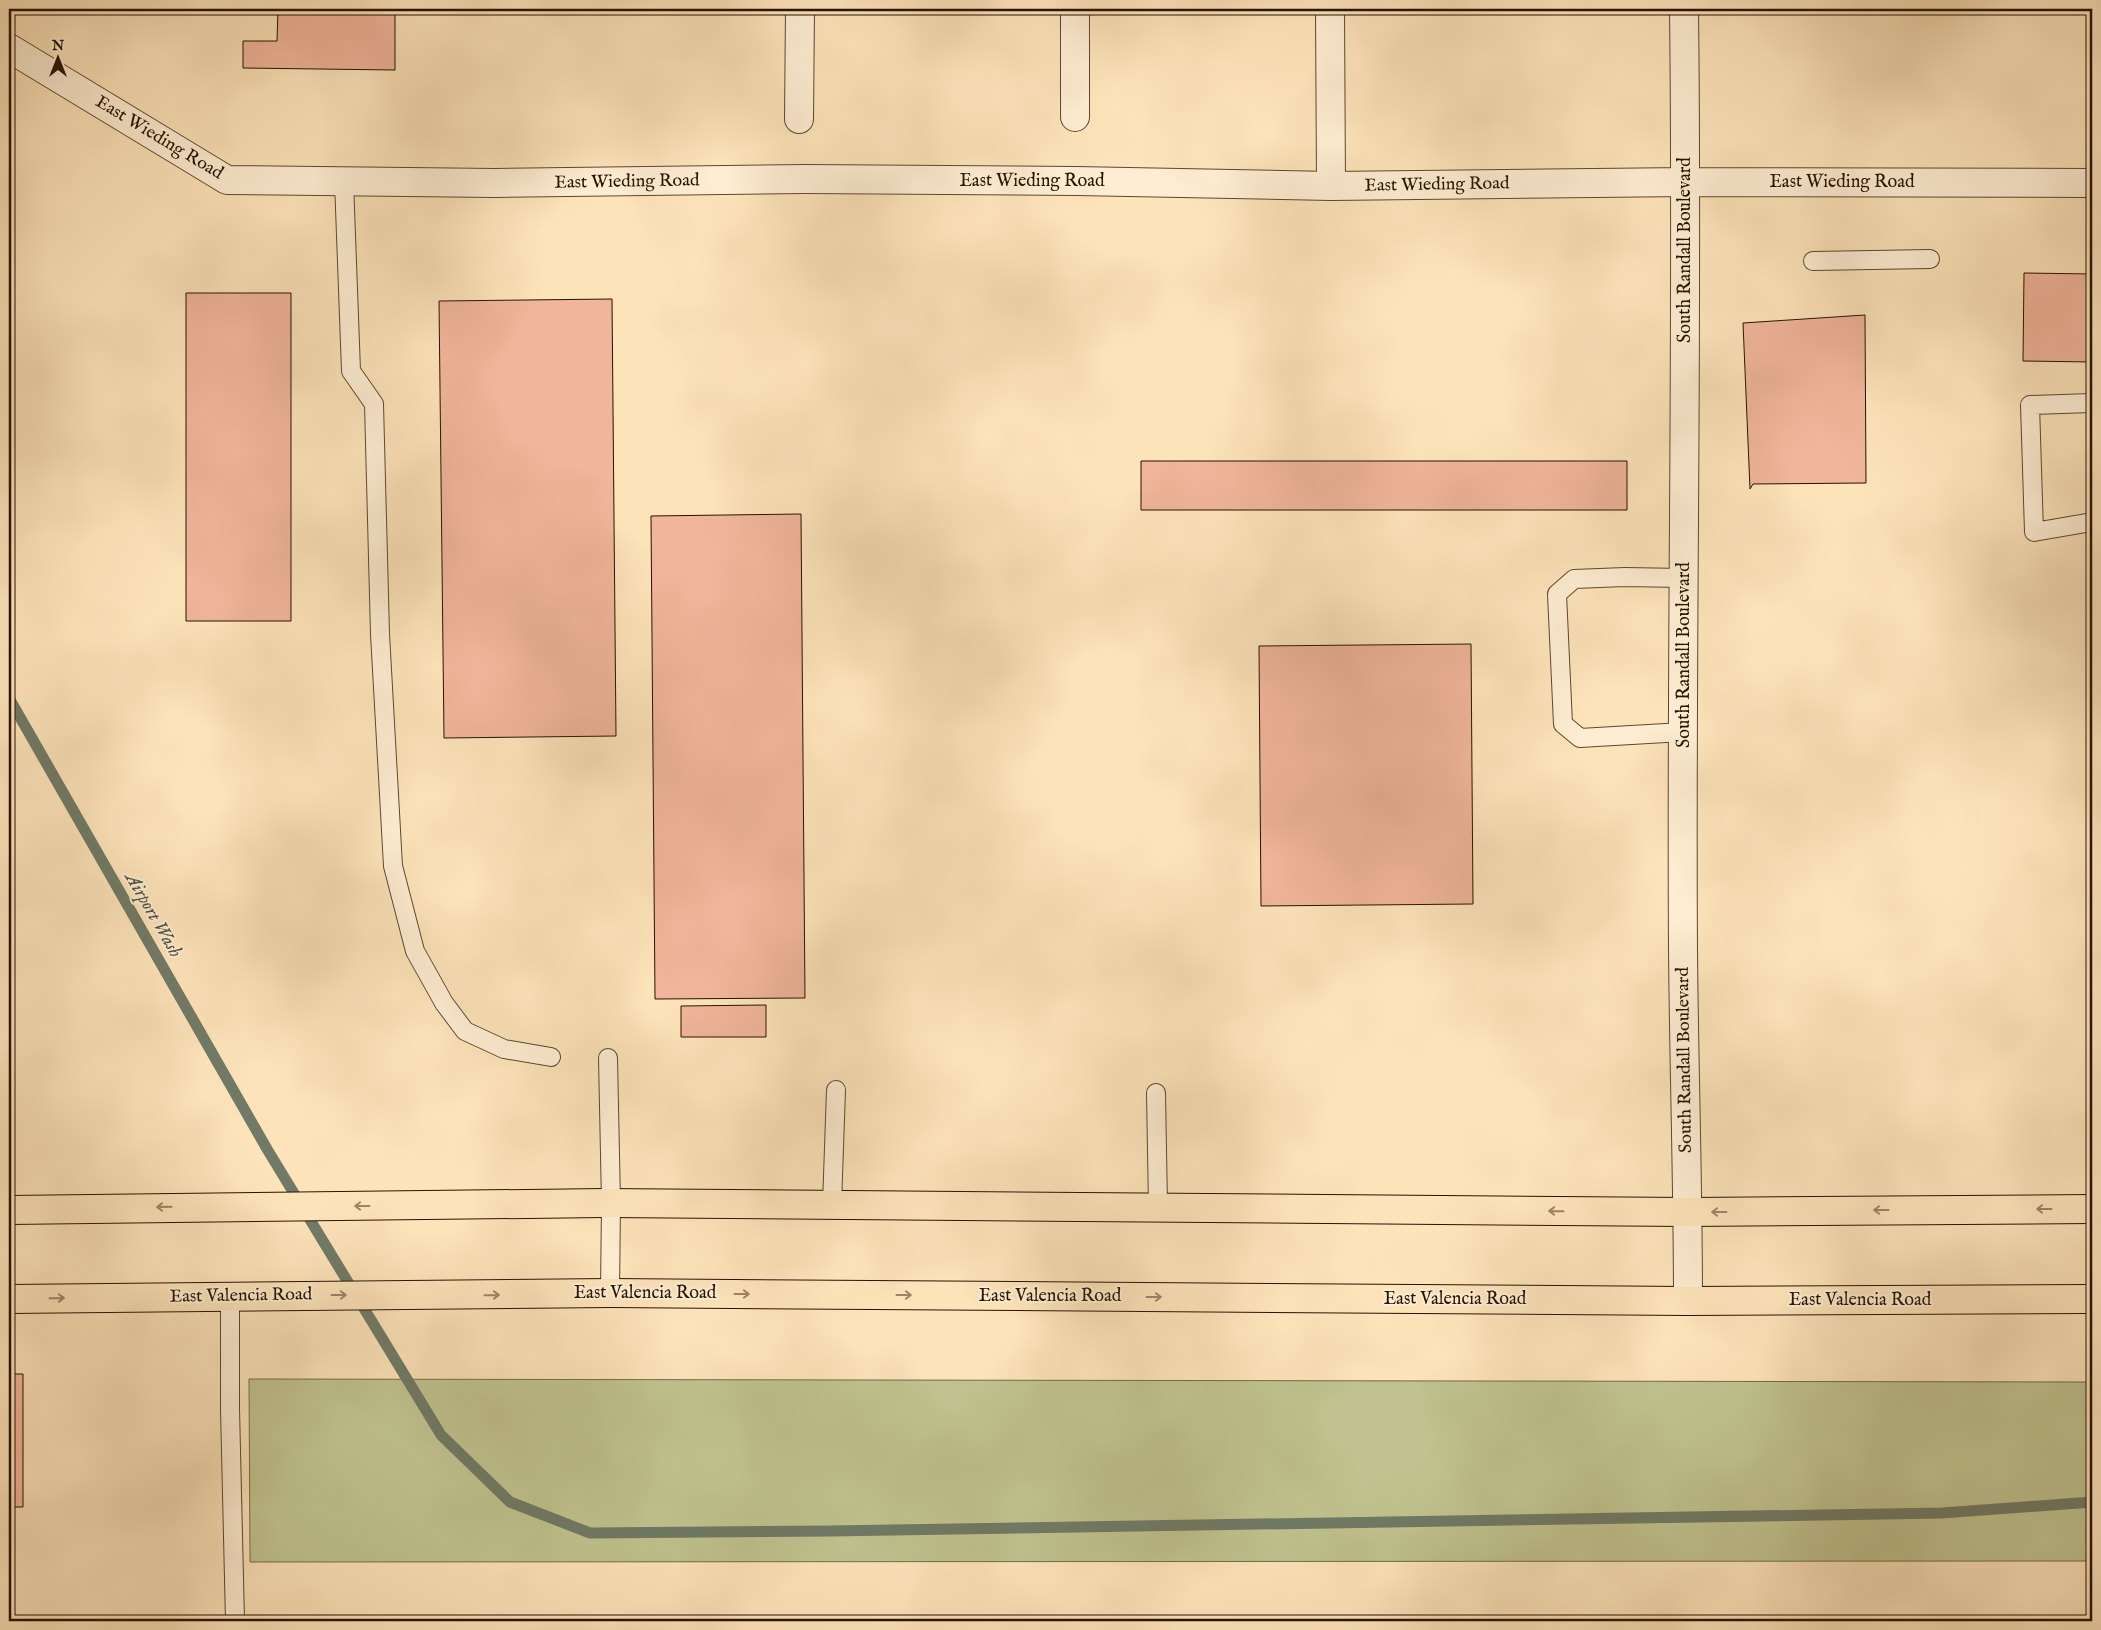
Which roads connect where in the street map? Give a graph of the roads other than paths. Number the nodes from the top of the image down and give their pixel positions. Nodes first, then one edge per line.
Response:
1 (800, 9) edge
2 (1076, 9) edge
3 (1330, 9) edge
4 (1684, 9) edge
5 (9, 48) edge
6 (1075, 117) dead end
7 (799, 119) dead end
8 (344, 181) junction
9 (1686, 182) junction
10 (2092, 182) edge
11 (1331, 186) junction
12 (1930, 259) dead end
13 (1813, 261) dead end
14 (2092, 403) edge
15 (2092, 522) edge
16 (1683, 578) junction
17 (1683, 732) junction
18 (551, 1057) dead end
19 (608, 1058) dead end
20 (836, 1090) dead end
21 (1156, 1093) dead end
22 (611, 1204) junction
23 (832, 1205) junction
24 (1158, 1206) junction
25 (2092, 1209) edge
26 (9, 1210) edge
27 (1688, 1212) junction
28 (610, 1292) junction
29 (243, 1296) junction
30 (2092, 1298) edge
31 (9, 1299) edge
32 (1688, 1301) junction
33 (236, 1621) edge

1 - 7 street
2 - 6 street
3 - 11 street
4 - 9 street, South Randall Boulevard
5 - 8 street, East Wieding Road
8 - 11 street, East Wieding Road
8 - 18 lane
9 - 10 street, East Wieding Road
9 - 11 street, East Wieding Road
9 - 16 street, South Randall Boulevard
12 - 13 lane
14 - 15 lane
16 - 17 street, South Randall Boulevard
16 - 17 lane
17 - 27 street, South Randall Boulevard
19 - 22 lane
20 - 23 lane
21 - 24 lane
22 - 23 main road
22 -> 26 main road
22 - 28 lane
23 - 24 main road
27 -> 24 main road
25 -> 27 main road
27 - 32 street, South Randall Boulevard
29 -> 28 main road, East Valencia Road
28 -> 32 main road, East Valencia Road
31 -> 29 main road, East Valencia Road
29 - 33 lane
30 - 32 main road, East Valencia Road

